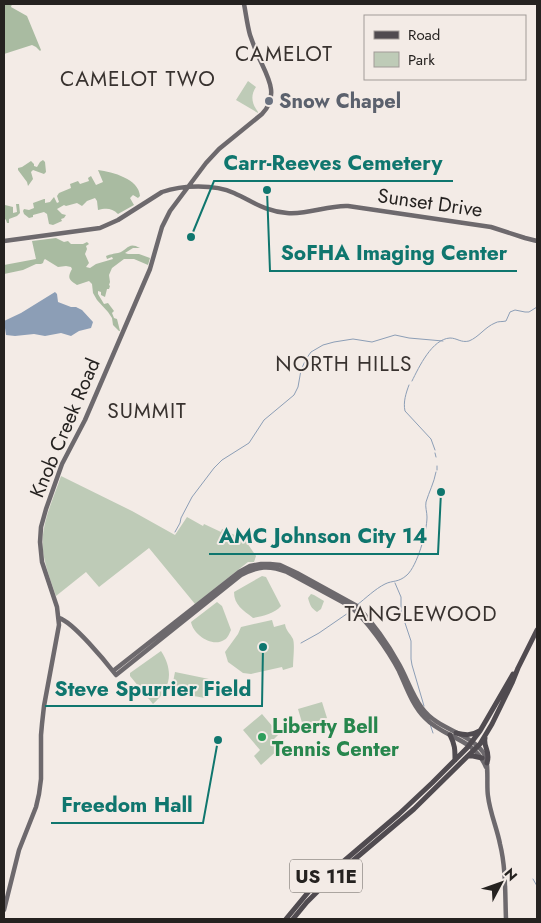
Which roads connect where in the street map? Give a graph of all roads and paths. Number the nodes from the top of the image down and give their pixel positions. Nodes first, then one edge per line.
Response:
1 (244, 4) edge
2 (189, 188) junction
3 (537, 240) edge
4 (4, 241) edge
5 (59, 618) junction
6 (537, 630) edge
7 (518, 668) junction
8 (492, 710) junction
9 (481, 729) junction
10 (453, 734) junction
11 (486, 736) junction
12 (474, 745) junction
13 (467, 756) junction
14 (482, 758) junction
15 (455, 760) junction
16 (487, 766) junction
17 (436, 779) junction
18 (440, 783) junction
19 (4, 910) edge
20 (286, 919) edge
21 (293, 919) edge
22 (506, 919) edge

1 - 2 main road, Knob Creek Road
2 - 3 main road, Sunset Drive
2 - 4 main road, Sunset Drive
2 - 5 main road, Knob Creek Road
5 - 10 main road
5 - 19 main road, Knob Creek Road
6 - 7 main road, US 11E
7 - 8 main road, US 11E
7 - 11 main road, US 11E
8 - 9 main road, US 11E
8 - 12 main road
9 - 10 main road
9 - 12 main road, US 11E
10 - 12 main road
10 - 15 main road
11 - 12 main road, US 11E
11 - 16 main road
12 - 13 main road, US 11E
12 - 14 main road
12 - 15 main road, US 11E
12 - 16 main road
13 - 14 main road
13 - 18 main road, US 11E
14 - 16 main road
15 - 17 main road, US 11E
16 - 22 main road
17 - 18 main road
17 - 20 main road, US 11E
18 - 21 main road, US 11E

